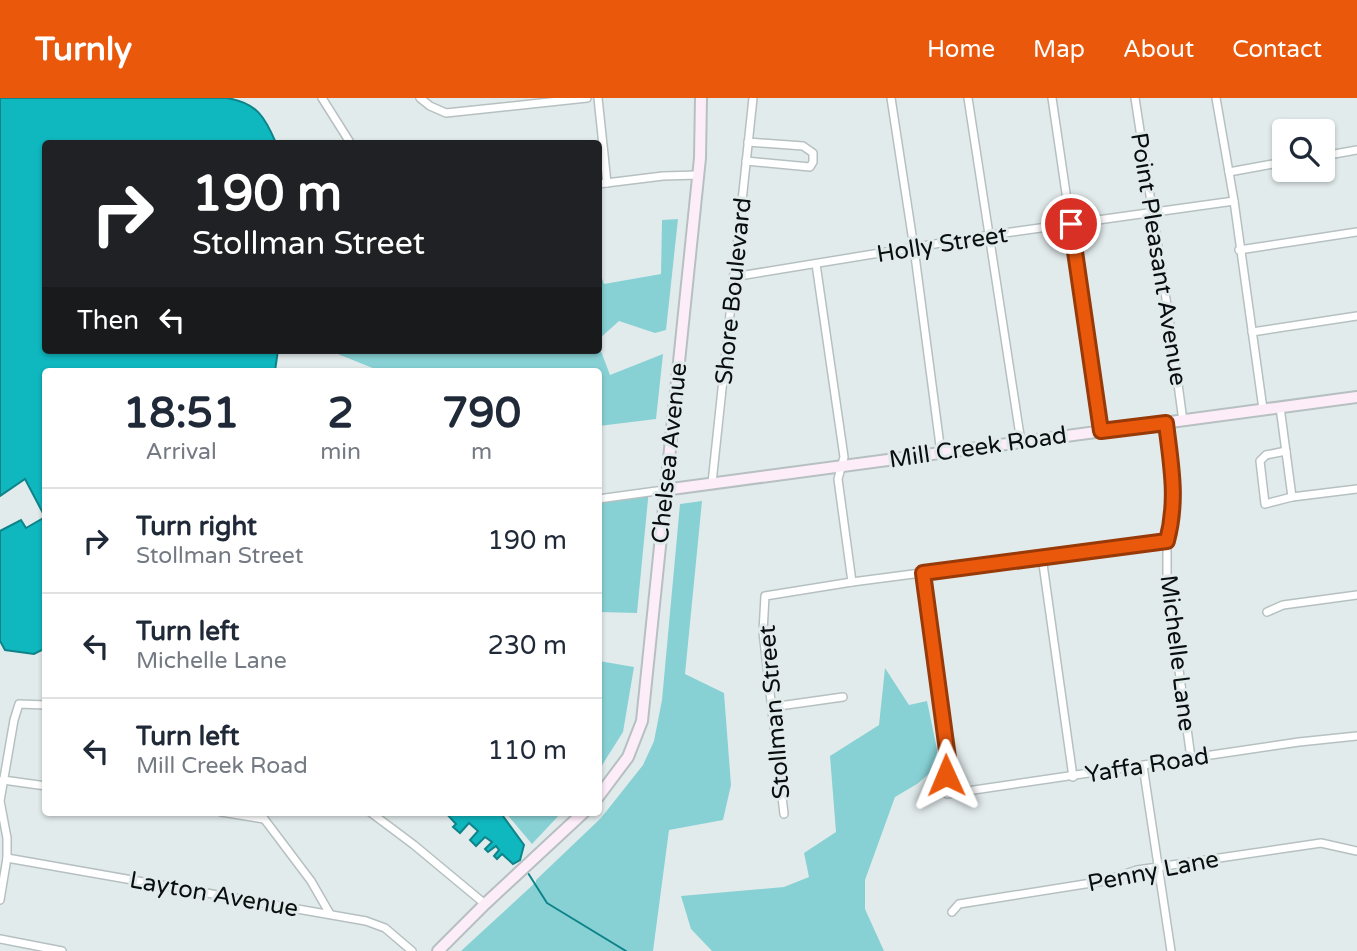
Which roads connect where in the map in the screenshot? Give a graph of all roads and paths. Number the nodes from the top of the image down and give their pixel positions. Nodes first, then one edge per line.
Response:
1 (322, 98) edge
2 (420, 98) edge
3 (587, 98) edge
4 (598, 98) edge
5 (701, 98) edge
6 (752, 98) edge
7 (891, 98) edge
8 (968, 98) edge
9 (1052, 98) edge
10 (1135, 98) edge
11 (1216, 98) edge
12 (348, 140) edge
13 (600, 140) edge
14 (748, 142) junction
15 (1357, 150) edge
16 (1335, 154) edge
17 (746, 161) junction
18 (1272, 164) edge
19 (1229, 172) junction
20 (698, 176) junction
21 (603, 184) edge
22 (1234, 201) junction
23 (1151, 213) junction
24 (1071, 224) junction
25 (1357, 233) edge
26 (990, 235) junction
27 (914, 248) junction
28 (1239, 250) junction
29 (816, 264) junction
30 (733, 277) junction
31 (1357, 316) edge
32 (1252, 332) junction
33 (1357, 397) edge
34 (1280, 407) junction
35 (1263, 409) junction
36 (1183, 421) junction
37 (1166, 423) junction
38 (1101, 431) junction
39 (1021, 442) junction
40 (1286, 451) junction
41 (941, 453) junction
42 (840, 466) junction
43 (712, 483) junction
44 (1357, 489) edge
45 (664, 490) junction
46 (602, 498) edge
47 (1292, 498) junction
48 (1167, 541) junction
49 (1042, 557) junction
50 (923, 573) junction
51 (852, 582) junction
52 (1357, 595) edge
53 (1267, 612) dead end
54 (843, 697) dead end
55 (42, 705) edge
56 (772, 707) junction
57 (1357, 736) edge
58 (1191, 758) junction
59 (1143, 766) junction
60 (1073, 777) junction
61 (3, 780) junction
62 (42, 785) edge
63 (602, 792) edge
64 (784, 814) dead end
65 (246, 816) edge
66 (262, 816) edge
67 (375, 816) edge
68 (580, 816) edge
69 (265, 819) junction
70 (1357, 851) edge
71 (7, 858) junction
72 (1158, 867) junction
73 (0, 900) edge
74 (485, 904) junction
75 (951, 912) dead end
76 (330, 914) junction
77 (0, 939) edge
78 (58, 951) edge
79 (412, 951) edge
80 (438, 951) edge
81 (1171, 951) edge

1 - 12 street
2 - 3 street
4 - 13 street
5 - 20 main road, Chelsea Avenue
6 - 14 street, Shore Boulevard
7 - 27 street
8 - 26 street
9 - 24 street
10 - 23 street, Point Pleasant Avenue
11 - 19 street
14 - 17 street, Shore Boulevard
14 - 17 street
15 - 16 street
17 - 30 street, Shore Boulevard
18 - 19 street
19 - 22 street
20 - 21 street
20 - 45 main road, Chelsea Avenue
22 - 23 street, Holly Street
22 - 28 street
23 - 24 street, Holly Street
23 - 36 street, Point Pleasant Avenue
24 - 26 street, Holly Street
24 - 38 street
25 - 28 street
26 - 27 street, Holly Street
26 - 39 street
27 - 29 street, Holly Street
27 - 41 street
28 - 32 street
29 - 30 street, Holly Street
29 - 42 street
30 - 43 street, Shore Boulevard
31 - 32 street
32 - 35 street
33 - 34 main road, Mill Creek Road
34 - 35 main road, Mill Creek Road
34 - 40 street
35 - 36 main road, Mill Creek Road
36 - 37 main road, Mill Creek Road
37 - 38 main road, Mill Creek Road
37 - 48 street, Michelle Lane
38 - 39 main road, Mill Creek Road
39 - 41 main road, Mill Creek Road
40 - 47 street
40 - 47 street
41 - 42 main road, Mill Creek Road
42 - 43 main road, Mill Creek Road
42 - 51 street
43 - 45 main road, Mill Creek Road
44 - 47 street
45 - 46 street, Mill Creek Road
45 - 63 main road, Chelsea Avenue
48 - 49 street, Stollman Street
48 - 58 street, Michelle Lane
49 - 50 street, Stollman Street
49 - 60 street
50 - 51 street, Stollman Street
50 - 60 street, Yaffa Road
51 - 56 street, Stollman Street
52 - 53 street
54 - 56 street
55 - 61 street
56 - 64 street, Stollman Street
57 - 58 street, Yaffa Road
58 - 59 street, Yaffa Road
59 - 60 street, Yaffa Road
59 - 72 street
61 - 62 street
61 - 71 street
65 - 69 street
66 - 69 street
67 - 74 street
68 - 74 main road
69 - 76 street
70 - 72 street, Penny Lane
71 - 73 street
71 - 76 street, Layton Avenue
72 - 75 street, Penny Lane
72 - 81 street
74 - 80 main road
76 - 79 street, Layton Avenue
77 - 78 street

